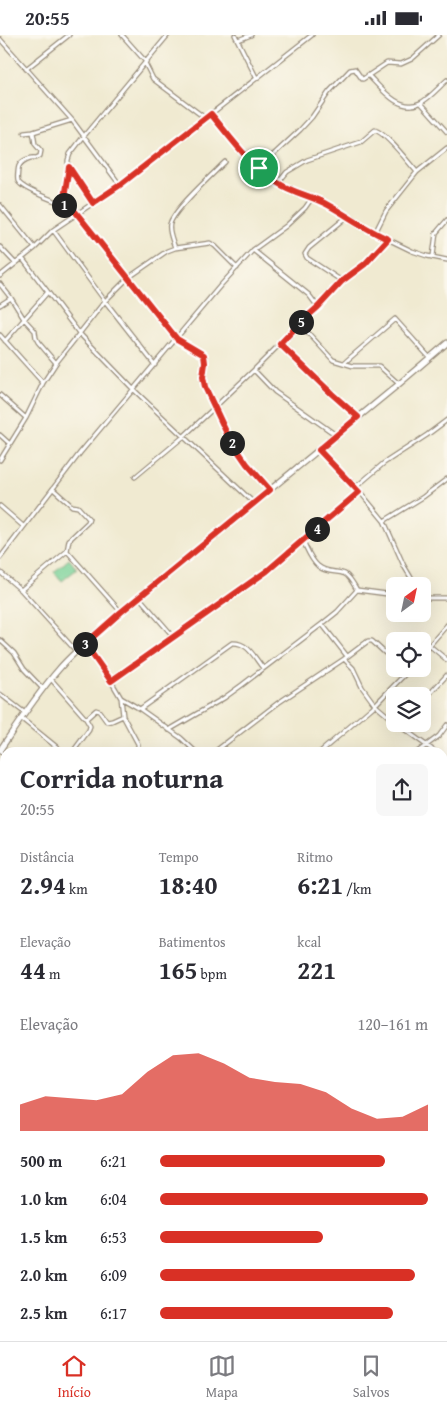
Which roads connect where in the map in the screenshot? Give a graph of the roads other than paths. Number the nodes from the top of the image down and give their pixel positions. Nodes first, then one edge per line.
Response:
1 (69, 35) edge
2 (122, 35) edge
3 (168, 35) edge
4 (235, 35) edge
5 (251, 35) edge
6 (312, 35) edge
7 (439, 35) edge
8 (0, 39) edge
9 (238, 40) junction
10 (146, 62) junction
11 (26, 69) junction
12 (368, 75) junction
13 (256, 77) junction
14 (447, 80) edge
15 (421, 103) junction
16 (211, 114) junction
17 (205, 118) junction
18 (72, 120) junction
19 (33, 132) junction
20 (447, 132) edge
21 (24, 133) dead end
22 (84, 136) junction
23 (447, 148) edge
24 (225, 162) dead end
25 (69, 167) junction
26 (259, 168) junction
27 (417, 172) junction
28 (278, 183) junction
29 (120, 185) junction
30 (312, 198) junction
31 (93, 203) junction
32 (63, 204) junction
33 (0, 205) edge
34 (77, 213) junction
35 (348, 216) junction
36 (447, 220) edge
37 (53, 230) junction
38 (375, 233) junction
39 (388, 239) junction
40 (0, 247) edge
41 (35, 248) junction
42 (175, 248) junction
43 (253, 251) junction
44 (434, 257) junction
45 (22, 258) junction
46 (447, 260) edge
47 (15, 263) junction
48 (238, 268) junction
49 (0, 276) edge
50 (128, 278) junction
51 (342, 281) junction
52 (0, 284) edge
53 (48, 293) junction
54 (11, 298) junction
55 (105, 301) junction
56 (0, 305) edge
57 (318, 307) junction
58 (24, 319) junction
59 (300, 323) junction
60 (79, 333) junction
61 (0, 335) edge
62 (177, 339) junction
63 (5, 341) junction
64 (447, 343) edge
65 (280, 344) junction
66 (430, 358) junction
67 (56, 363) junction
68 (344, 363) junction
69 (155, 365) junction
70 (254, 370) junction
71 (43, 383) junction
72 (399, 384) junction
73 (134, 390) junction
74 (0, 395) edge
75 (215, 407) junction
76 (358, 417) junction
77 (26, 418) junction
78 (447, 420) edge
79 (0, 435) edge
80 (336, 435) junction
81 (183, 437) junction
82 (10, 444) junction
83 (319, 450) junction
84 (0, 460) edge
85 (135, 477) dead end
86 (447, 479) edge
87 (356, 487) junction
88 (53, 489) junction
89 (270, 490) junction
90 (359, 492) junction
91 (254, 503) junction
92 (0, 506) edge
93 (384, 521) junction
94 (24, 526) junction
95 (303, 541) junction
96 (67, 551) junction
97 (0, 558) edge
98 (0, 572) edge
99 (411, 577) edge
100 (21, 590) junction
101 (358, 590) junction
102 (386, 594) edge
103 (139, 597) junction
104 (431, 598) edge
105 (447, 598) edge
106 (121, 612) junction
107 (322, 624) junction
108 (447, 625) edge
109 (173, 636) junction
110 (0, 640) edge
111 (431, 643) edge
112 (85, 644) junction
113 (431, 647) edge
114 (76, 651) junction
115 (386, 654) edge
116 (346, 657) junction
117 (447, 660) edge
118 (263, 668) junction
119 (447, 675) edge
120 (402, 677) edge
121 (51, 679) junction
122 (111, 681) junction
123 (43, 689) junction
124 (431, 692) edge
125 (0, 694) edge
126 (120, 698) junction
127 (375, 705) junction
128 (140, 709) junction
129 (26, 714) junction
130 (386, 714) edge
131 (124, 716) junction
132 (22, 719) junction
133 (86, 719) junction
134 (447, 725) edge
135 (169, 730) junction
136 (409, 732) edge
137 (427, 745) junction
138 (2, 747) edge
139 (57, 747) edge
140 (76, 747) edge
141 (138, 747) edge
142 (191, 747) edge
143 (221, 747) edge
144 (326, 747) edge
145 (424, 747) edge
146 (430, 747) edge

1 - 11 street
2 - 10 street
3 - 10 street
4 - 9 street
5 - 9 street
6 - 13 street
7 - 12 street
8 - 11 street
9 - 13 street
10 - 17 street
10 - 22 street
11 - 18 street
12 - 15 street
12 - 26 street
13 - 16 street
14 - 15 street
15 - 20 street
16 - 17 street
16 - 26 street
17 - 29 street
18 - 19 street
18 - 22 street
19 - 21 street
19 - 32 street
22 - 25 street
22 - 29 street
23 - 27 street
24 - 42 street
25 - 31 street
25 - 32 street
26 - 28 street
27 - 28 street
27 - 38 street
28 - 30 street
29 - 31 street
30 - 35 street
30 - 43 street
31 - 34 street
32 - 34 street
33 - 41 street
34 - 37 street
34 - 50 street
35 - 38 street
35 - 51 street
36 - 44 street
37 - 41 street
37 - 55 street
38 - 39 street
39 - 44 street
39 - 51 street
40 - 47 street
41 - 45 street
42 - 48 street
42 - 50 street
43 - 48 street
43 - 57 street
44 - 46 street
45 - 47 street
45 - 53 street
47 - 49 street
48 - 62 street
50 - 55 street
50 - 62 street
51 - 57 street
52 - 54 street
53 - 58 street
53 - 60 street
54 - 56 street
54 - 58 street
55 - 60 street
55 - 69 street
57 - 59 street
58 - 63 street
58 - 67 street
59 - 65 street
59 - 68 street
60 - 67 street
60 - 73 street
61 - 63 street
62 - 69 street
62 - 75 street
63 - 71 street
64 - 66 street
65 - 70 street
65 - 76 street
66 - 68 street
66 - 72 street
67 - 71 street
68 - 72 street
69 - 73 street
70 - 75 street
70 - 80 street
71 - 77 street
72 - 76 street
73 - 81 street
73 - 88 street
74 - 77 street
75 - 81 street
75 - 89 street
76 - 80 street
77 - 82 street
78 - 87 street
79 - 82 street
80 - 83 street
81 - 85 street
81 - 91 street
82 - 84 street
83 - 87 street
83 - 89 street
86 - 93 street
87 - 90 street
88 - 94 street
88 - 96 street
89 - 91 street
90 - 93 street
90 - 95 street
91 - 103 street
92 - 94 street
93 - 99 street
94 - 97 street
95 - 101 street
95 - 109 street
96 - 100 street
96 - 106 street
98 - 100 street
100 - 114 street
101 - 102 street
101 - 107 street
103 - 106 street
103 - 109 street
104 - 105 street
106 - 112 street
107 - 116 street
107 - 118 street
108 - 111 street
109 - 122 street
110 - 123 street
112 - 114 street
112 - 122 street
113 - 117 street
114 - 121 street
115 - 116 street
116 - 127 street
116 - 143 street
118 - 128 street
118 - 135 street
119 - 124 street
120 - 127 street
121 - 123 street
121 - 133 street
122 - 126 street
123 - 129 street
125 - 129 street
126 - 128 street
126 - 131 street
127 - 130 street
127 - 144 street
128 - 135 street
129 - 132 street
131 - 133 street
131 - 141 street
132 - 138 street
132 - 139 street
133 - 140 street
134 - 137 street
135 - 142 street
136 - 137 street
137 - 145 street
137 - 146 street

